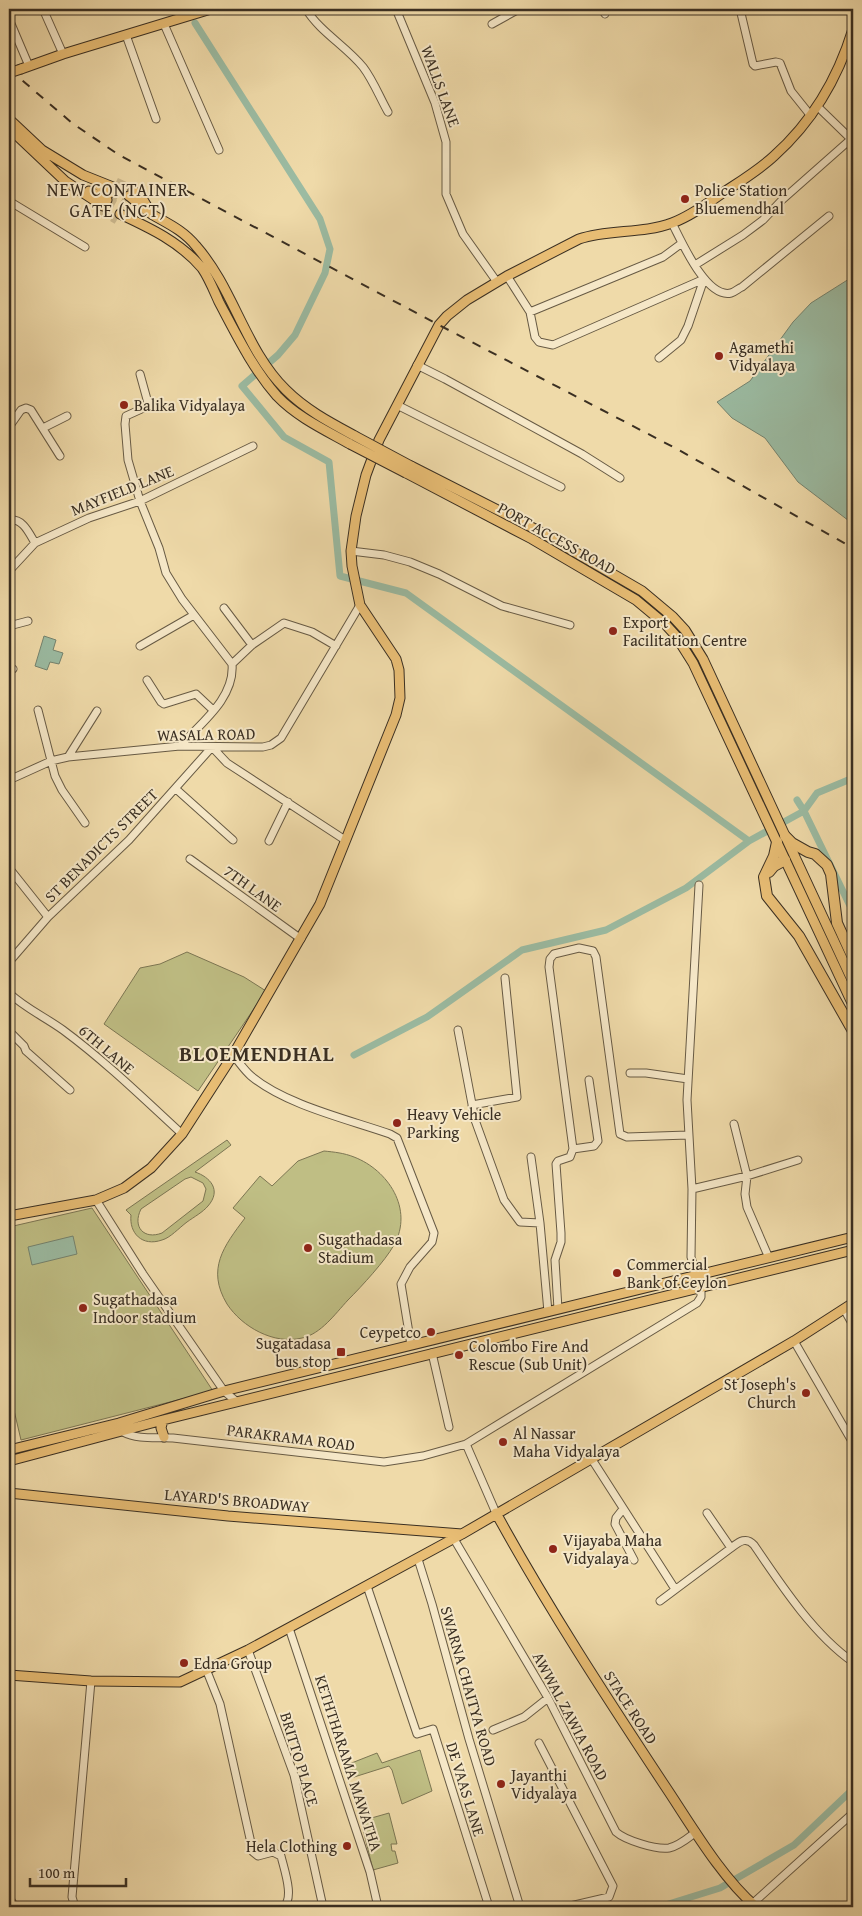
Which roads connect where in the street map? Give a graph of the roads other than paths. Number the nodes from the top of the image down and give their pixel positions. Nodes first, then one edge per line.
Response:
1 (43, 9) edge
2 (211, 9) edge
3 (306, 9) edge
4 (396, 9) edge
5 (519, 9) edge
6 (740, 9) edge
7 (186, 13) edge
8 (9, 19) edge
9 (164, 24) junction
10 (492, 24) dead end
11 (853, 29) edge
12 (126, 35) junction
13 (63, 54) junction
14 (25, 67) junction
15 (9, 73) edge
16 (818, 108) junction
17 (388, 112) dead end
18 (812, 116) junction
19 (156, 119) dead end
20 (9, 120) edge
21 (9, 128) edge
22 (852, 140) edge
23 (219, 150) dead end
24 (82, 175) junction
25 (108, 196) junction
26 (9, 201) edge
27 (125, 205) junction
28 (152, 215) junction
29 (829, 216) dead end
30 (672, 223) junction
31 (682, 243) junction
32 (85, 247) dead end
33 (695, 265) junction
34 (507, 276) junction
35 (704, 279) junction
36 (497, 282) junction
37 (530, 312) junction
38 (250, 348) junction
39 (659, 358) dead end
40 (417, 365) junction
41 (140, 374) dead end
42 (397, 405) junction
43 (68, 416) dead end
44 (9, 427) edge
45 (43, 428) junction
46 (353, 440) junction
47 (253, 446) dead end
48 (60, 456) dead end
49 (408, 470) junction
50 (620, 478) dead end
51 (561, 487) dead end
52 (140, 501) junction
53 (9, 520) edge
54 (35, 543) junction
55 (352, 551) junction
56 (9, 571) edge
57 (360, 605) junction
58 (224, 608) dead end
59 (194, 615) junction
60 (28, 621) dead end
61 (570, 625) dead end
62 (9, 626) edge
63 (252, 645) junction
64 (140, 646) dead end
65 (336, 646) junction
66 (232, 664) junction
67 (147, 680) dead end
68 (38, 710) dead end
69 (213, 710) junction
70 (97, 711) dead end
71 (180, 746) junction
72 (212, 747) junction
73 (68, 756) junction
74 (52, 761) junction
75 (9, 780) edge
76 (176, 789) junction
77 (288, 802) junction
78 (85, 823) dead end
79 (781, 839) junction
80 (233, 840) dead end
81 (345, 840) junction
82 (269, 841) dead end
83 (808, 852) junction
84 (789, 858) junction
85 (190, 859) dead end
86 (9, 868) edge
87 (764, 884) junction
88 (699, 885) dead end
89 (48, 917) junction
90 (301, 939) junction
91 (853, 958) edge
92 (9, 962) edge
93 (506, 978) dead end
94 (853, 982) edge
95 (9, 993) edge
96 (853, 1005) edge
97 (458, 1030) dead end
98 (9, 1031) edge
99 (853, 1031) edge
100 (233, 1055) junction
101 (630, 1073) dead end
102 (688, 1079) junction
103 (589, 1080) dead end
104 (70, 1090) dead end
105 (472, 1105) junction
106 (734, 1124) dead end
107 (182, 1134) junction
108 (688, 1135) junction
109 (573, 1149) junction
110 (531, 1157) dead end
111 (798, 1160) dead end
112 (747, 1176) junction
113 (692, 1189) junction
114 (96, 1200) junction
115 (9, 1216) edge
116 (540, 1223) junction
117 (853, 1237) edge
118 (853, 1250) edge
119 (769, 1258) junction
120 (697, 1276) junction
121 (701, 1288) junction
122 (853, 1303) edge
123 (558, 1309) junction
124 (844, 1309) junction
125 (548, 1312) junction
126 (853, 1325) edge
127 (794, 1341) junction
128 (411, 1345) junction
129 (432, 1353) junction
130 (224, 1391) junction
131 (237, 1402) junction
132 (163, 1420) junction
133 (121, 1427) junction
134 (449, 1427) dead end
135 (164, 1438) junction
136 (853, 1443) edge
137 (466, 1444) junction
138 (9, 1450) edge
139 (591, 1458) junction
140 (9, 1461) edge
141 (9, 1493) edge
142 (623, 1509) junction
143 (496, 1513) junction
144 (707, 1513) dead end
145 (458, 1536) junction
146 (731, 1548) junction
147 (418, 1559) junction
148 (634, 1560) dead end
149 (367, 1586) junction
150 (676, 1589) junction
151 (660, 1602) dead end
152 (289, 1628) junction
153 (248, 1650) junction
154 (853, 1662) edge
155 (206, 1669) junction
156 (9, 1675) edge
157 (91, 1681) junction
158 (548, 1698) junction
159 (493, 1730) dead end
160 (539, 1743) dead end
161 (853, 1812) edge
162 (696, 1832) junction
163 (9, 1897) edge
164 (754, 1906) edge
165 (15, 1907) edge
166 (75, 1907) edge
167 (283, 1907) edge
168 (323, 1907) edge
169 (378, 1907) edge
170 (488, 1907) edge
171 (520, 1907) edge
172 (566, 1907) edge

1 - 13 street
2 - 7 main road
3 - 17 street
4 - 36 street, WALLS LANE
5 - 10 street
6 - 18 street
7 - 9 main road
8 - 14 street
9 - 12 main road
9 - 23 street
11 - 16 main road
12 - 13 main road
12 - 19 street
13 - 14 main road
14 - 15 main road, bridge
16 - 18 main road
16 - 22 street
18 - 30 main road
20 - 24 main road
21 - 25 main road
22 - 33 street
24 - 25 main road
24 - 25 main road
26 - 32 street
27 - 28 main road, PORT ACCESS ROAD
27 - 28 main road
27 - 38 main road, PORT ACCESS ROAD
28 - 38 main road, PORT ACCESS ROAD
29 - 35 street
30 - 31 street
30 - 34 main road
31 - 33 street
31 - 37 street
33 - 35 street
34 - 36 main road
34 - 37 street
35 - 37 street
35 - 39 street
36 - 40 main road
38 - 46 main road, PORT ACCESS ROAD
38 - 46 main road, PORT ACCESS ROAD
40 - 42 main road
40 - 50 street
41 - 52 street
42 - 51 street
42 - 55 main road
43 - 45 street
44 - 45 street
45 - 48 street
46 - 49 main road, PORT ACCESS ROAD, bridge
47 - 52 street, MAYFIELD LANE
49 - 79 main road, PORT ACCESS ROAD
49 - 79 main road, PORT ACCESS ROAD
52 - 54 street, MAYFIELD LANE
52 - 59 street
53 - 54 street
54 - 56 street
55 - 57 main road
55 - 61 street
57 - 65 street, WASALA ROAD
57 - 81 main road
58 - 63 street
59 - 64 street
59 - 66 street
60 - 62 street
63 - 65 street
63 - 66 street
65 - 72 street, WASALA ROAD
66 - 69 street
67 - 69 street
68 - 74 street
69 - 71 street
70 - 73 street
71 - 72 street, WASALA ROAD
71 - 73 street, WASALA ROAD
72 - 76 street, ST BENADICTS STREET
72 - 77 street
73 - 74 street, WASALA ROAD
74 - 75 street, WASALA ROAD
74 - 78 street
76 - 80 street
76 - 89 street, ST BENADICTS STREET
77 - 81 street
77 - 82 street
79 - 83 highway
79 - 84 main road, PORT ACCESS ROAD
79 - 87 highway
81 - 90 main road
83 - 84 highway
83 - 91 highway
84 - 87 highway
84 - 94 main road, PORT ACCESS ROAD
84 - 96 main road, PORT ACCESS ROAD
85 - 90 street, 7TH LANE
86 - 89 street
87 - 99 highway
88 - 102 street
89 - 92 street, ST BENADICTS STREET
90 - 100 main road
93 - 105 street
95 - 107 street, 6TH LANE
97 - 105 street
98 - 104 street
100 - 107 main road
100 - 128 street
101 - 102 street
102 - 108 street
103 - 109 street
105 - 116 street
106 - 112 street
107 - 114 main road
108 - 109 street
108 - 113 street
109 - 123 street
110 - 116 street
111 - 112 street
112 - 113 street
112 - 119 street
113 - 120 street
114 - 115 main road
114 - 130 street
116 - 125 street
117 - 119 main road
118 - 121 main road
119 - 120 main road
120 - 121 main road
120 - 123 main road
121 - 129 main road
121 - 137 street, PARAKRAMA ROAD
122 - 124 main road
123 - 125 main road
124 - 126 street
124 - 127 main road
125 - 128 main road
127 - 136 street
127 - 139 main road
128 - 130 main road
129 - 131 main road
129 - 134 street
130 - 131 street
130 - 133 main road
131 - 132 main road
132 - 133 main road
132 - 135 main road
133 - 135 street, PARAKRAMA ROAD
133 - 138 main road
133 - 140 main road
135 - 137 street, PARAKRAMA ROAD
137 - 143 street
139 - 142 street
139 - 143 main road
141 - 145 main road, LAYARD'S BROADWAY
142 - 148 street
142 - 150 street
143 - 145 main road
143 - 162 main road, STACE ROAD
144 - 146 street
145 - 147 main road
145 - 158 street, AWWAL ZAWIA ROAD
146 - 150 street
146 - 154 street
147 - 149 main road
147 - 171 street, SWARNA CHAITYA ROAD
149 - 152 main road
149 - 170 street, DE VAAS LANE
150 - 151 street
152 - 153 main road
152 - 169 street, KETHTHARAMA MAWATHA
153 - 155 main road
153 - 168 street, BRITTO PLACE
155 - 157 main road
155 - 167 street
156 - 157 main road
157 - 166 street
158 - 159 street
158 - 162 street, AWWAL ZAWIA ROAD
160 - 172 street
161 - 164 street
162 - 164 main road, STACE ROAD
163 - 165 street

